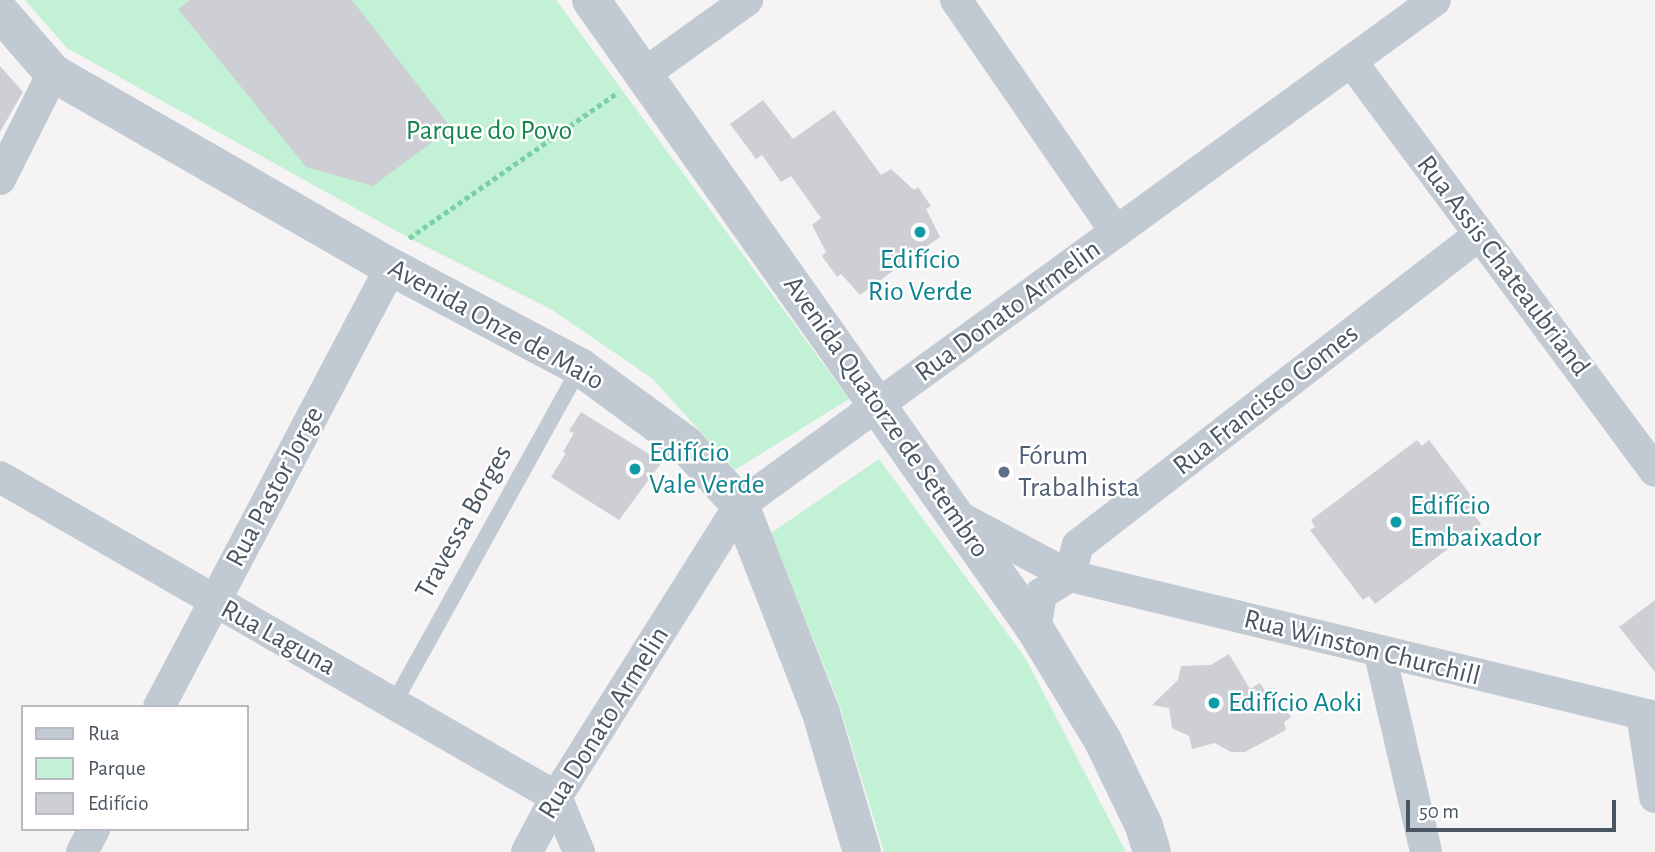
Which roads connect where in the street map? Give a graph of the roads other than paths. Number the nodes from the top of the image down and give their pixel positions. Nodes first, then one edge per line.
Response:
1 (591, 0) edge
2 (747, 0) edge
3 (956, 0) edge
4 (1435, 0) edge
5 (0, 12) edge
6 (1351, 61) junction
7 (53, 73) junction
8 (644, 74) junction
9 (0, 179) edge
10 (1116, 232) junction
11 (1479, 235) junction
12 (400, 253) junction
13 (580, 367) junction
14 (877, 406) junction
15 (1655, 471) edge
16 (0, 477) edge
17 (740, 505) junction
18 (956, 516) junction
19 (1070, 576) junction
20 (214, 602) junction
21 (1035, 629) junction
22 (1380, 654) junction
23 (394, 703) junction
24 (160, 705) edge
25 (1649, 716) edge
26 (556, 797) junction
27 (1655, 797) edge
28 (93, 831) edge
29 (82, 852) edge
30 (527, 852) edge
31 (579, 852) edge
32 (862, 852) edge
33 (1152, 852) edge
34 (1426, 852) edge

1 - 8 street, Avenida Quatorze de Setembro
2 - 8 street
3 - 10 street
4 - 6 street, Rua Donato Armelin
5 - 7 street, Avenida Onze de Maio
6 - 10 street, Rua Donato Armelin
6 - 11 street, Rua Assis Chateaubriand
7 - 9 street
7 - 12 street, Avenida Onze de Maio
8 - 14 street, Avenida Quatorze de Setembro
10 - 14 street, Rua Donato Armelin
11 - 15 street, Rua Assis Chateaubriand
11 - 19 street, Rua Francisco Gomes
12 - 13 street, Avenida Onze de Maio
12 - 20 street, Rua Pastor Jorge
13 - 17 street, Avenida Onze de Maio
13 - 23 lane, Travessa Borges
14 - 17 street, Rua Donato Armelin
14 - 18 street, Avenida Quatorze de Setembro
16 - 20 street, Rua Laguna
17 - 26 street, Rua Donato Armelin
17 - 32 street, Avenida Onze de Maio
18 - 19 street, Rua Winston Churchill
18 - 21 street, Avenida Quatorze de Setembro
19 - 21 street
19 - 22 street, Rua Winston Churchill
20 - 23 street, Rua Laguna
20 - 24 street, Rua Pastor Jorge
21 - 33 street, Avenida Quatorze de Setembro
22 - 25 street, Rua Winston Churchill
22 - 34 street
23 - 26 street, Rua Laguna
25 - 27 street
26 - 30 street, Rua Donato Armelin
26 - 31 street
28 - 29 street

